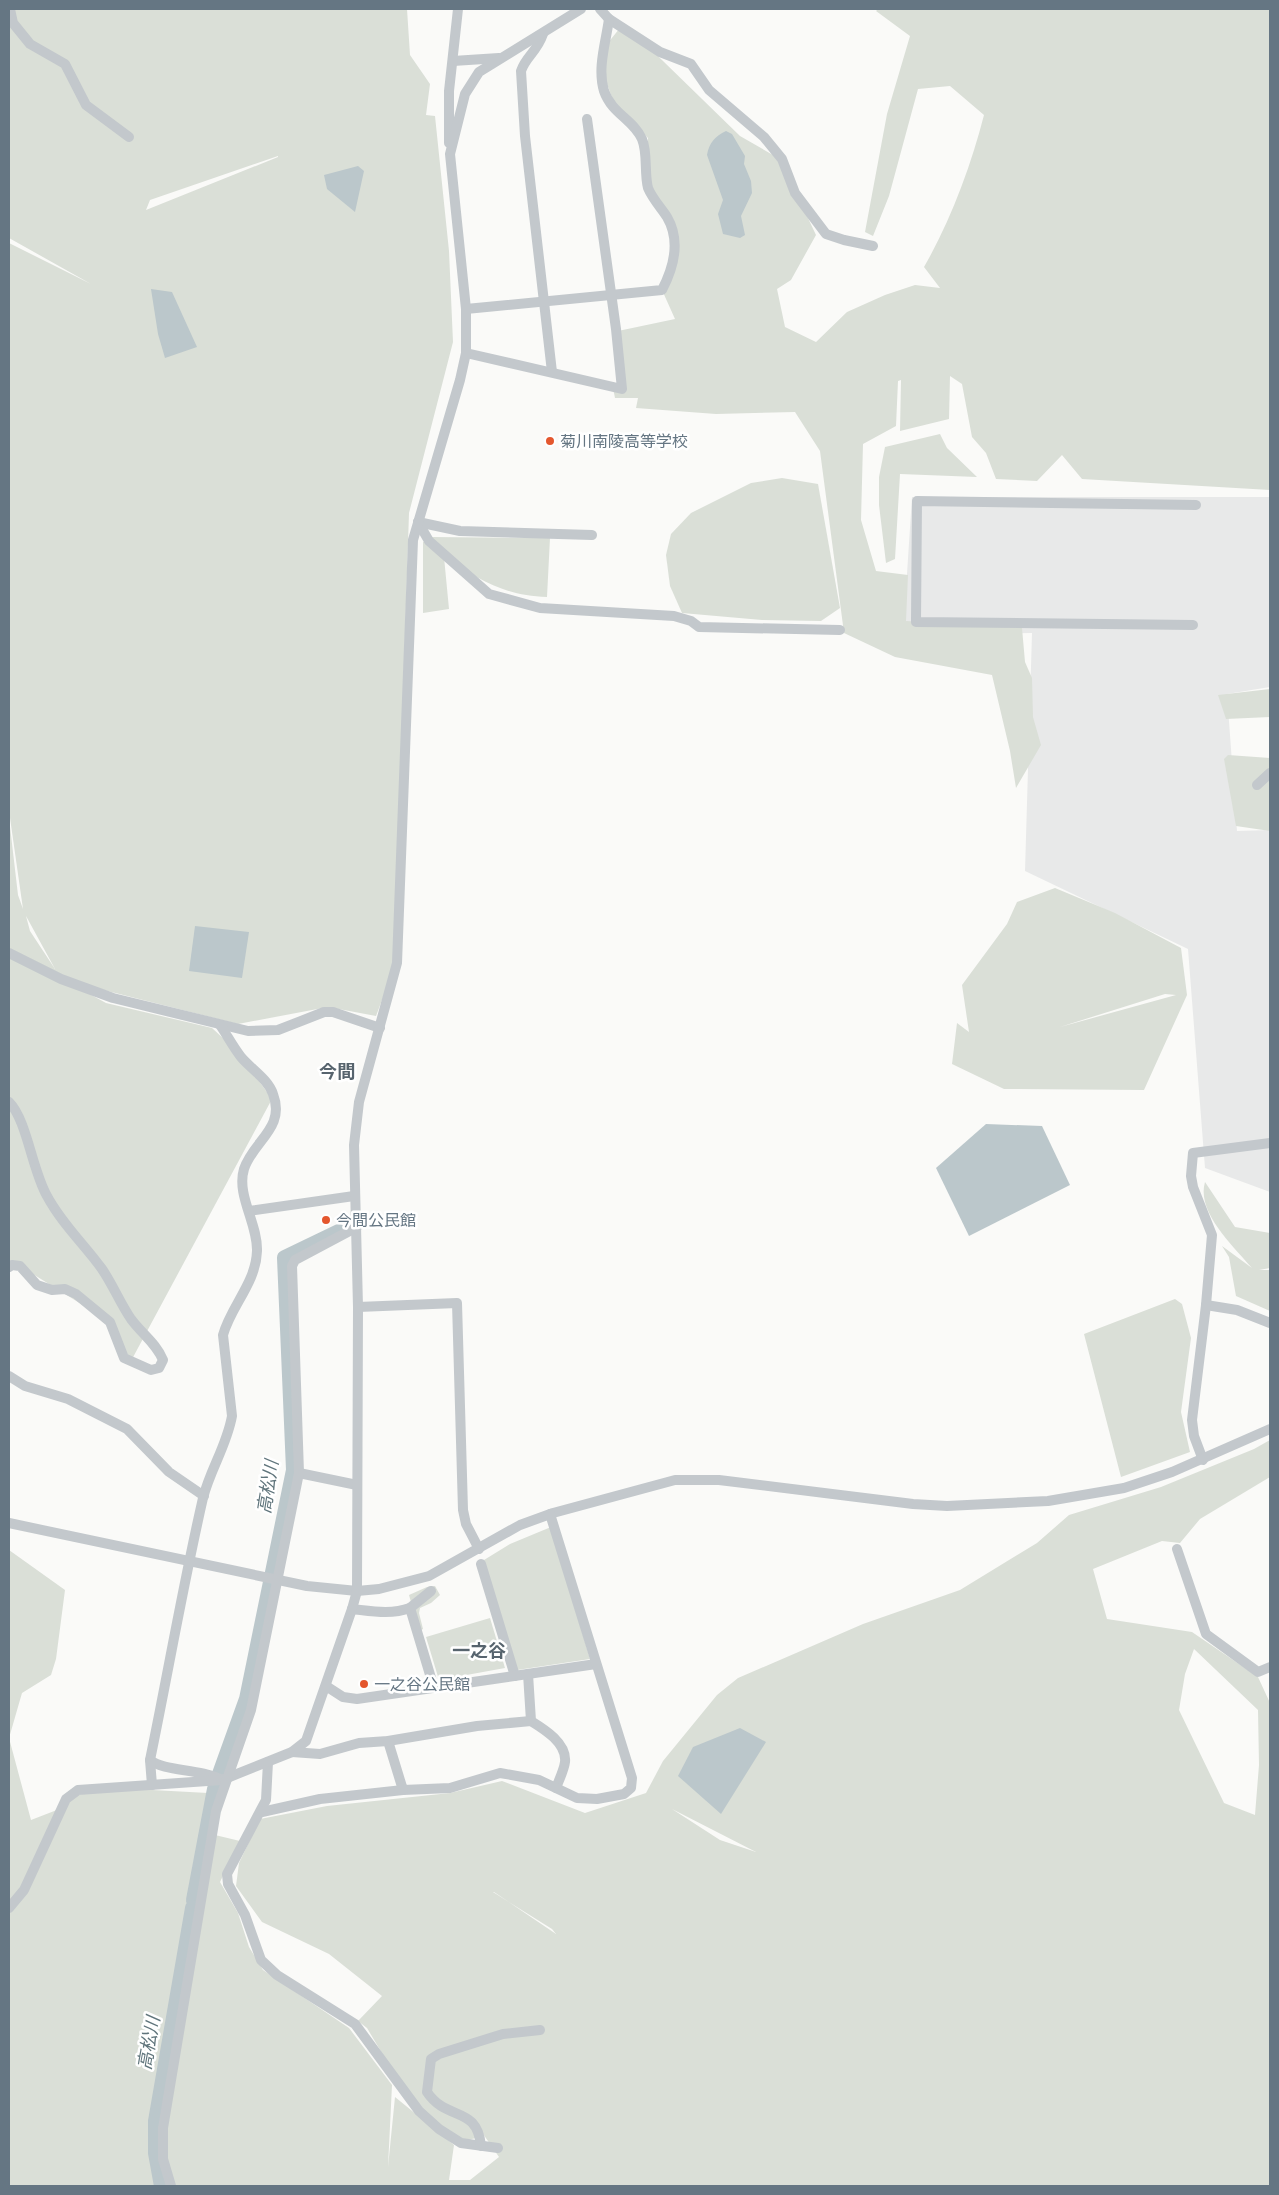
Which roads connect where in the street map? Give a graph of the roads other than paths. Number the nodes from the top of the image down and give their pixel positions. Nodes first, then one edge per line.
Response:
1 (10, 9) edge
2 (458, 9) edge
3 (581, 9) edge
4 (600, 9) edge
5 (609, 19) junction
6 (543, 34) junction
7 (502, 58) junction
8 (452, 61) junction
9 (587, 119) dead end
10 (130, 137) dead end
11 (450, 154) junction
12 (873, 246) dead end
13 (611, 295) junction
14 (545, 302) junction
15 (466, 308) junction
16 (466, 353) junction
17 (552, 372) junction
18 (1196, 505) dead end
19 (418, 522) junction
20 (592, 535) dead end
21 (1193, 625) dead end
22 (840, 630) dead end
23 (1270, 773) edge
24 (1257, 785) dead end
25 (9, 953) edge
26 (220, 1025) junction
27 (380, 1028) junction
28 (9, 1102) edge
29 (1270, 1143) edge
30 (354, 1196) junction
31 (249, 1211) junction
32 (357, 1227) junction
33 (9, 1267) edge
34 (1206, 1305) junction
35 (358, 1307) junction
36 (1270, 1323) edge
37 (9, 1376) edge
38 (1270, 1429) edge
39 (1203, 1460) junction
40 (299, 1473) junction
41 (357, 1485) junction
42 (204, 1496) junction
43 (550, 1514) junction
44 (9, 1523) edge
45 (479, 1549) junction
46 (1177, 1549) dead end
47 (190, 1561) junction
48 (481, 1564) dead end
49 (273, 1579) junction
50 (357, 1591) junction
51 (431, 1591) dead end
52 (410, 1608) junction
53 (352, 1609) junction
54 (596, 1664) junction
55 (1270, 1667) edge
56 (528, 1674) junction
57 (515, 1676) junction
58 (326, 1686) junction
59 (434, 1688) junction
60 (531, 1721) junction
61 (388, 1741) junction
62 (292, 1752) junction
63 (150, 1760) junction
64 (268, 1762) junction
65 (226, 1779) junction
66 (152, 1785) junction
67 (556, 1788) junction
68 (403, 1790) junction
69 (262, 1812) junction
70 (9, 1908) edge
71 (540, 2030) dead end
72 (481, 2146) junction
73 (498, 2148) dead end
74 (171, 2186) edge

1 - 10 street
2 - 8 street
3 - 6 street
4 - 5 street
5 - 12 street
5 - 13 street
6 - 7 street
6 - 14 street
7 - 8 street
7 - 11 street
8 - 11 street
9 - 13 street
11 - 15 street
13 - 14 street
13 - 17 street
14 - 15 street
14 - 17 street
15 - 16 street
16 - 17 street
16 - 19 street
18 - 21 street
19 - 20 street
19 - 22 street
19 - 27 street
23 - 24 street
25 - 26 street
26 - 27 street
26 - 31 street
27 - 30 street
28 - 33 street
29 - 34 street
30 - 31 street
30 - 32 street
31 - 42 street
32 - 35 street
32 - 40 street
34 - 36 street
34 - 39 street
35 - 41 street
35 - 45 street
37 - 42 street
38 - 39 street
39 - 43 street
40 - 41 street
40 - 49 street
41 - 50 street
42 - 47 street
43 - 45 street
43 - 54 street
44 - 47 street
45 - 50 street
46 - 55 street
47 - 49 street
47 - 63 street
48 - 57 street
49 - 50 street
49 - 65 street
50 - 53 street
51 - 52 street
52 - 53 street
52 - 59 street
53 - 58 street
54 - 56 street
54 - 67 street
56 - 57 street
56 - 60 street
57 - 59 street
58 - 59 street
58 - 62 street
60 - 61 street
60 - 67 street
61 - 62 street
61 - 68 street
62 - 64 street
63 - 65 street
63 - 66 street
64 - 65 street
64 - 69 street
65 - 66 street
65 - 74 street
66 - 70 street
67 - 68 street
68 - 69 street
69 - 72 street
71 - 72 street
72 - 73 street

